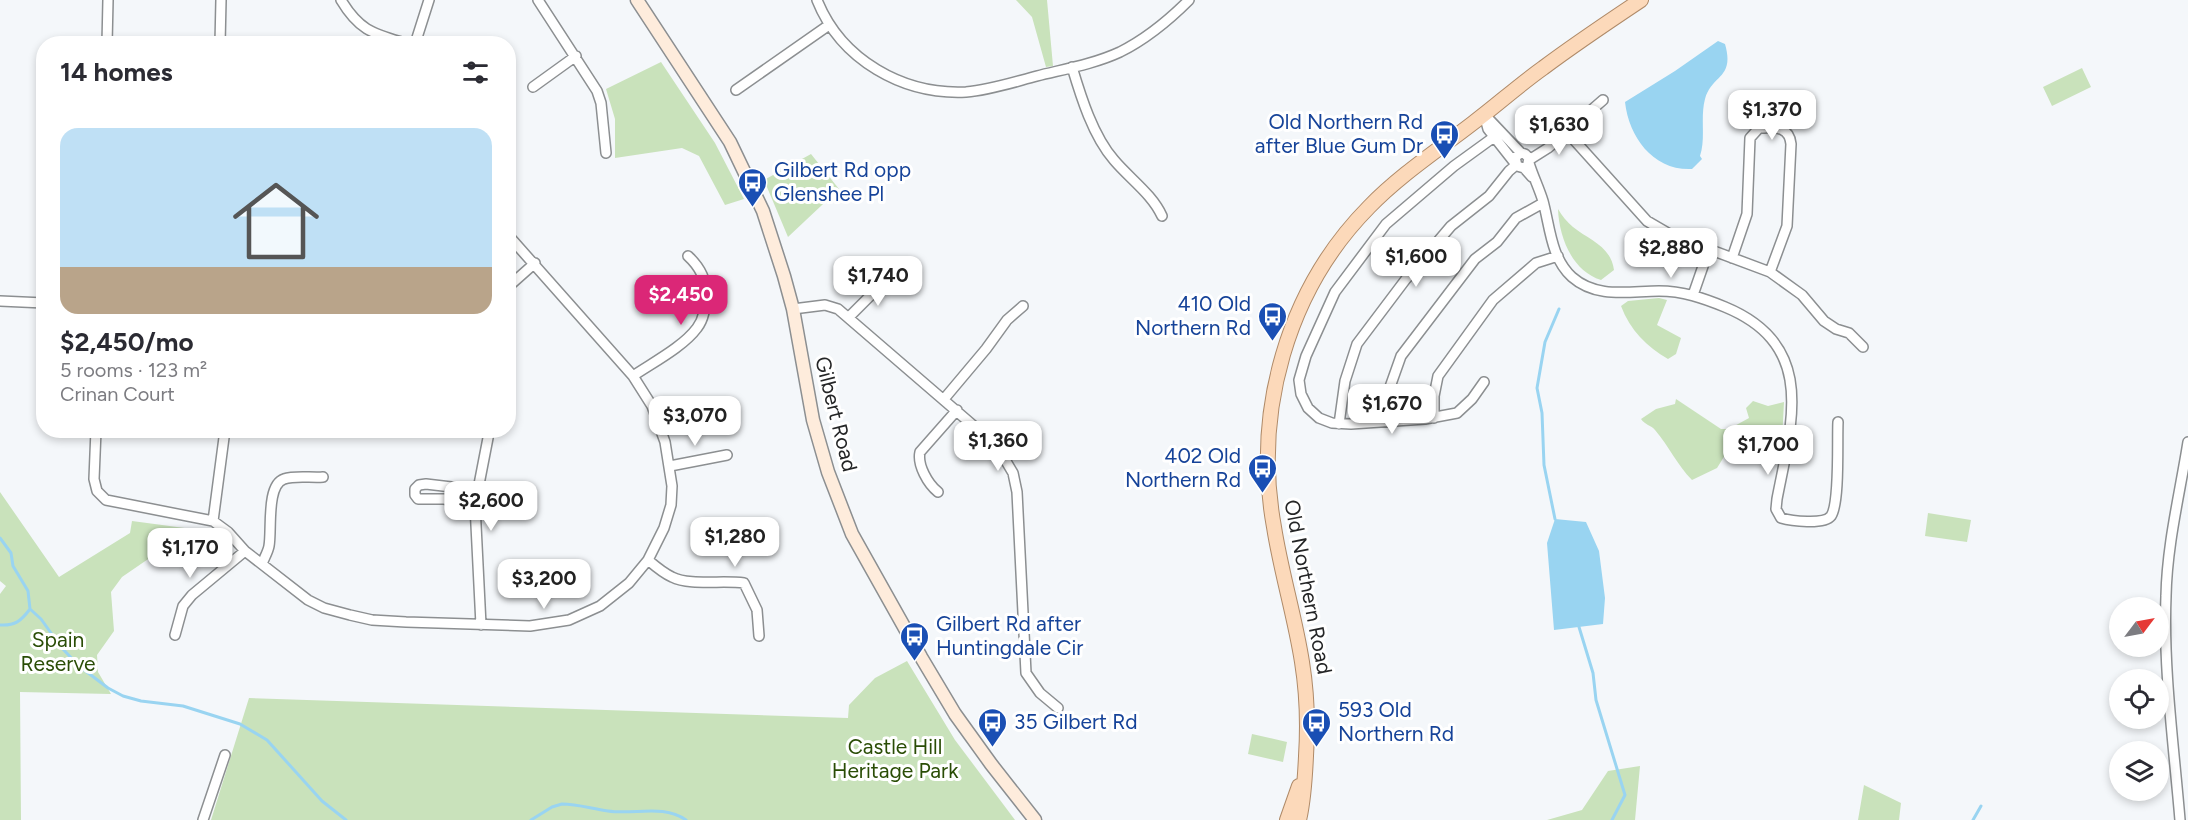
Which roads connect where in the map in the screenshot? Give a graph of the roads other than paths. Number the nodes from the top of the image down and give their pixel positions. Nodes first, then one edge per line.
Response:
1 (108, 0) edge
2 (221, 0) edge
3 (341, 0) edge
4 (429, 0) edge
5 (538, 0) edge
6 (637, 0) edge
7 (817, 0) edge
8 (1190, 0) edge
9 (1641, 0) edge
10 (830, 24) junction
11 (107, 36) edge
12 (220, 36) edge
13 (382, 36) edge
14 (418, 36) edge
15 (576, 56) junction
16 (1072, 67) junction
17 (533, 87) dead end
18 (736, 90) dead end
19 (1603, 100) dead end
20 (1484, 114) junction
21 (1566, 131) junction
22 (1494, 137) junction
23 (606, 153) dead end
24 (1524, 160) junction
25 (1543, 203) junction
26 (1162, 216) dead end
27 (516, 243) edge
28 (1709, 249) junction
29 (688, 256) dead end
30 (1558, 256) junction
31 (1732, 258) junction
32 (535, 263) junction
33 (1770, 272) junction
34 (888, 278) dead end
35 (516, 280) edge
36 (1693, 295) junction
37 (0, 301) edge
38 (36, 303) edge
39 (1023, 306) dead end
40 (793, 309) junction
41 (849, 317) junction
42 (1863, 347) dead end
43 (633, 376) junction
44 (1484, 382) dead end
45 (944, 399) junction
46 (957, 410) junction
47 (1434, 418) junction
48 (1390, 422) junction
49 (1838, 422) dead end
50 (1339, 424) junction
51 (96, 438) edge
52 (224, 438) edge
53 (488, 438) dead end
54 (2188, 442) edge
55 (727, 455) dead end
56 (670, 466) junction
57 (323, 477) dead end
58 (477, 490) junction
59 (938, 492) dead end
60 (475, 505) junction
61 (213, 521) junction
62 (245, 551) junction
63 (648, 560) junction
64 (262, 564) junction
65 (481, 625) junction
66 (175, 634) dead end
67 (759, 636) dead end
68 (1058, 708) dead end
69 (225, 755) dead end
70 (1306, 767) junction
71 (203, 820) edge
72 (1035, 820) edge
73 (1287, 820) edge
74 (1299, 820) edge
75 (2180, 820) edge

1 - 11 street
2 - 12 street
3 - 13 street
4 - 14 street
5 - 15 street
6 - 40 main road, Gilbert Road
7 - 10 street
8 - 16 street
9 - 20 main road, Old Northern Road
10 - 16 street
10 - 18 street
15 - 17 street
15 - 23 street
16 - 26 street
19 - 21 street
20 - 22 street
20 - 24 street
20 - 70 main road, Old Northern Road
21 - 24 street
21 - 28 street
22 - 24 street
22 - 50 street
24 - 25 street
24 - 50 street
25 - 30 street
25 - 48 street
27 - 32 street
28 - 31 street
28 - 36 street
29 - 43 street
30 - 36 street
30 - 47 street
31 - 33 street
31 - 33 street
32 - 35 street
32 - 43 street
33 - 42 street
34 - 41 street
36 - 49 street
37 - 38 street
39 - 45 street
40 - 41 street
40 - 72 main road, Gilbert Road
41 - 45 street
43 - 56 street
44 - 47 street
45 - 46 street
46 - 59 street
46 - 68 street
47 - 48 street
48 - 50 street
51 - 61 street
52 - 61 street
53 - 58 street
54 - 75 street
55 - 56 street
56 - 63 street
57 - 64 street
58 - 60 street
58 - 60 street
60 - 65 street
61 - 62 street
62 - 64 street
62 - 66 street
63 - 65 street
63 - 67 street
64 - 65 street
69 - 71 street
70 - 73 main road, Old Northern Road
70 - 74 main road, Old Northern Road

